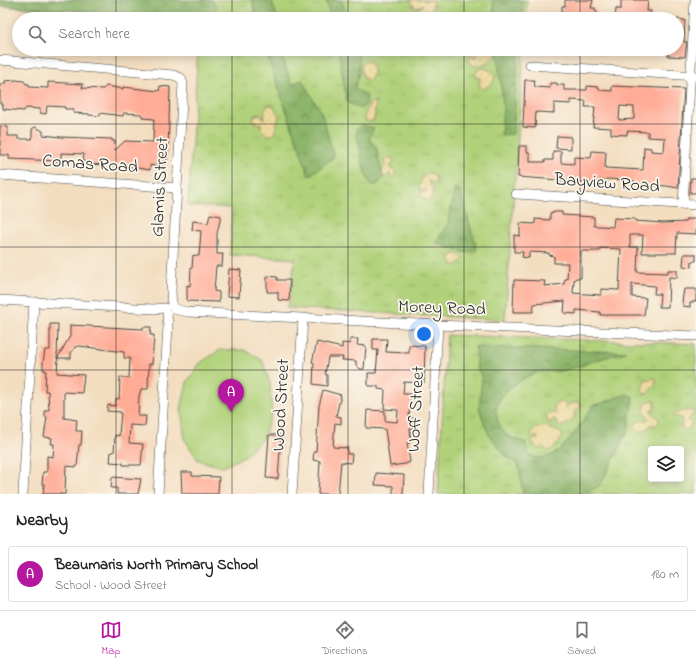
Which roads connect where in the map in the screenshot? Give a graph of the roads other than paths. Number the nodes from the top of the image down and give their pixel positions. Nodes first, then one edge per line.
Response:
1 (695, 0) edge
2 (0, 60) edge
3 (530, 65) dead end
4 (693, 75) edge
5 (0, 174) edge
6 (177, 188) junction
7 (516, 194) dead end
8 (683, 204) junction
9 (696, 205) edge
10 (0, 300) edge
11 (34, 302) junction
12 (169, 310) junction
13 (303, 319) junction
14 (438, 325) junction
15 (696, 336) edge
16 (23, 494) edge
17 (158, 494) edge
18 (292, 494) edge
19 (429, 494) edge

1 - 4 street
2 - 6 street, Glamis Street
3 - 4 street
4 - 8 street
5 - 6 street, Comas Road
6 - 12 street, Glamis Street
7 - 8 street, Bayview Road
8 - 9 street, Bayview Road
10 - 11 street, Morey Road
11 - 12 street, Morey Road
11 - 16 street
12 - 13 street, Morey Road
12 - 17 street, Glamis Street
13 - 14 street, Morey Road
13 - 18 street, Wood Street
14 - 15 street, Morey Road
14 - 19 street, Woff Street

